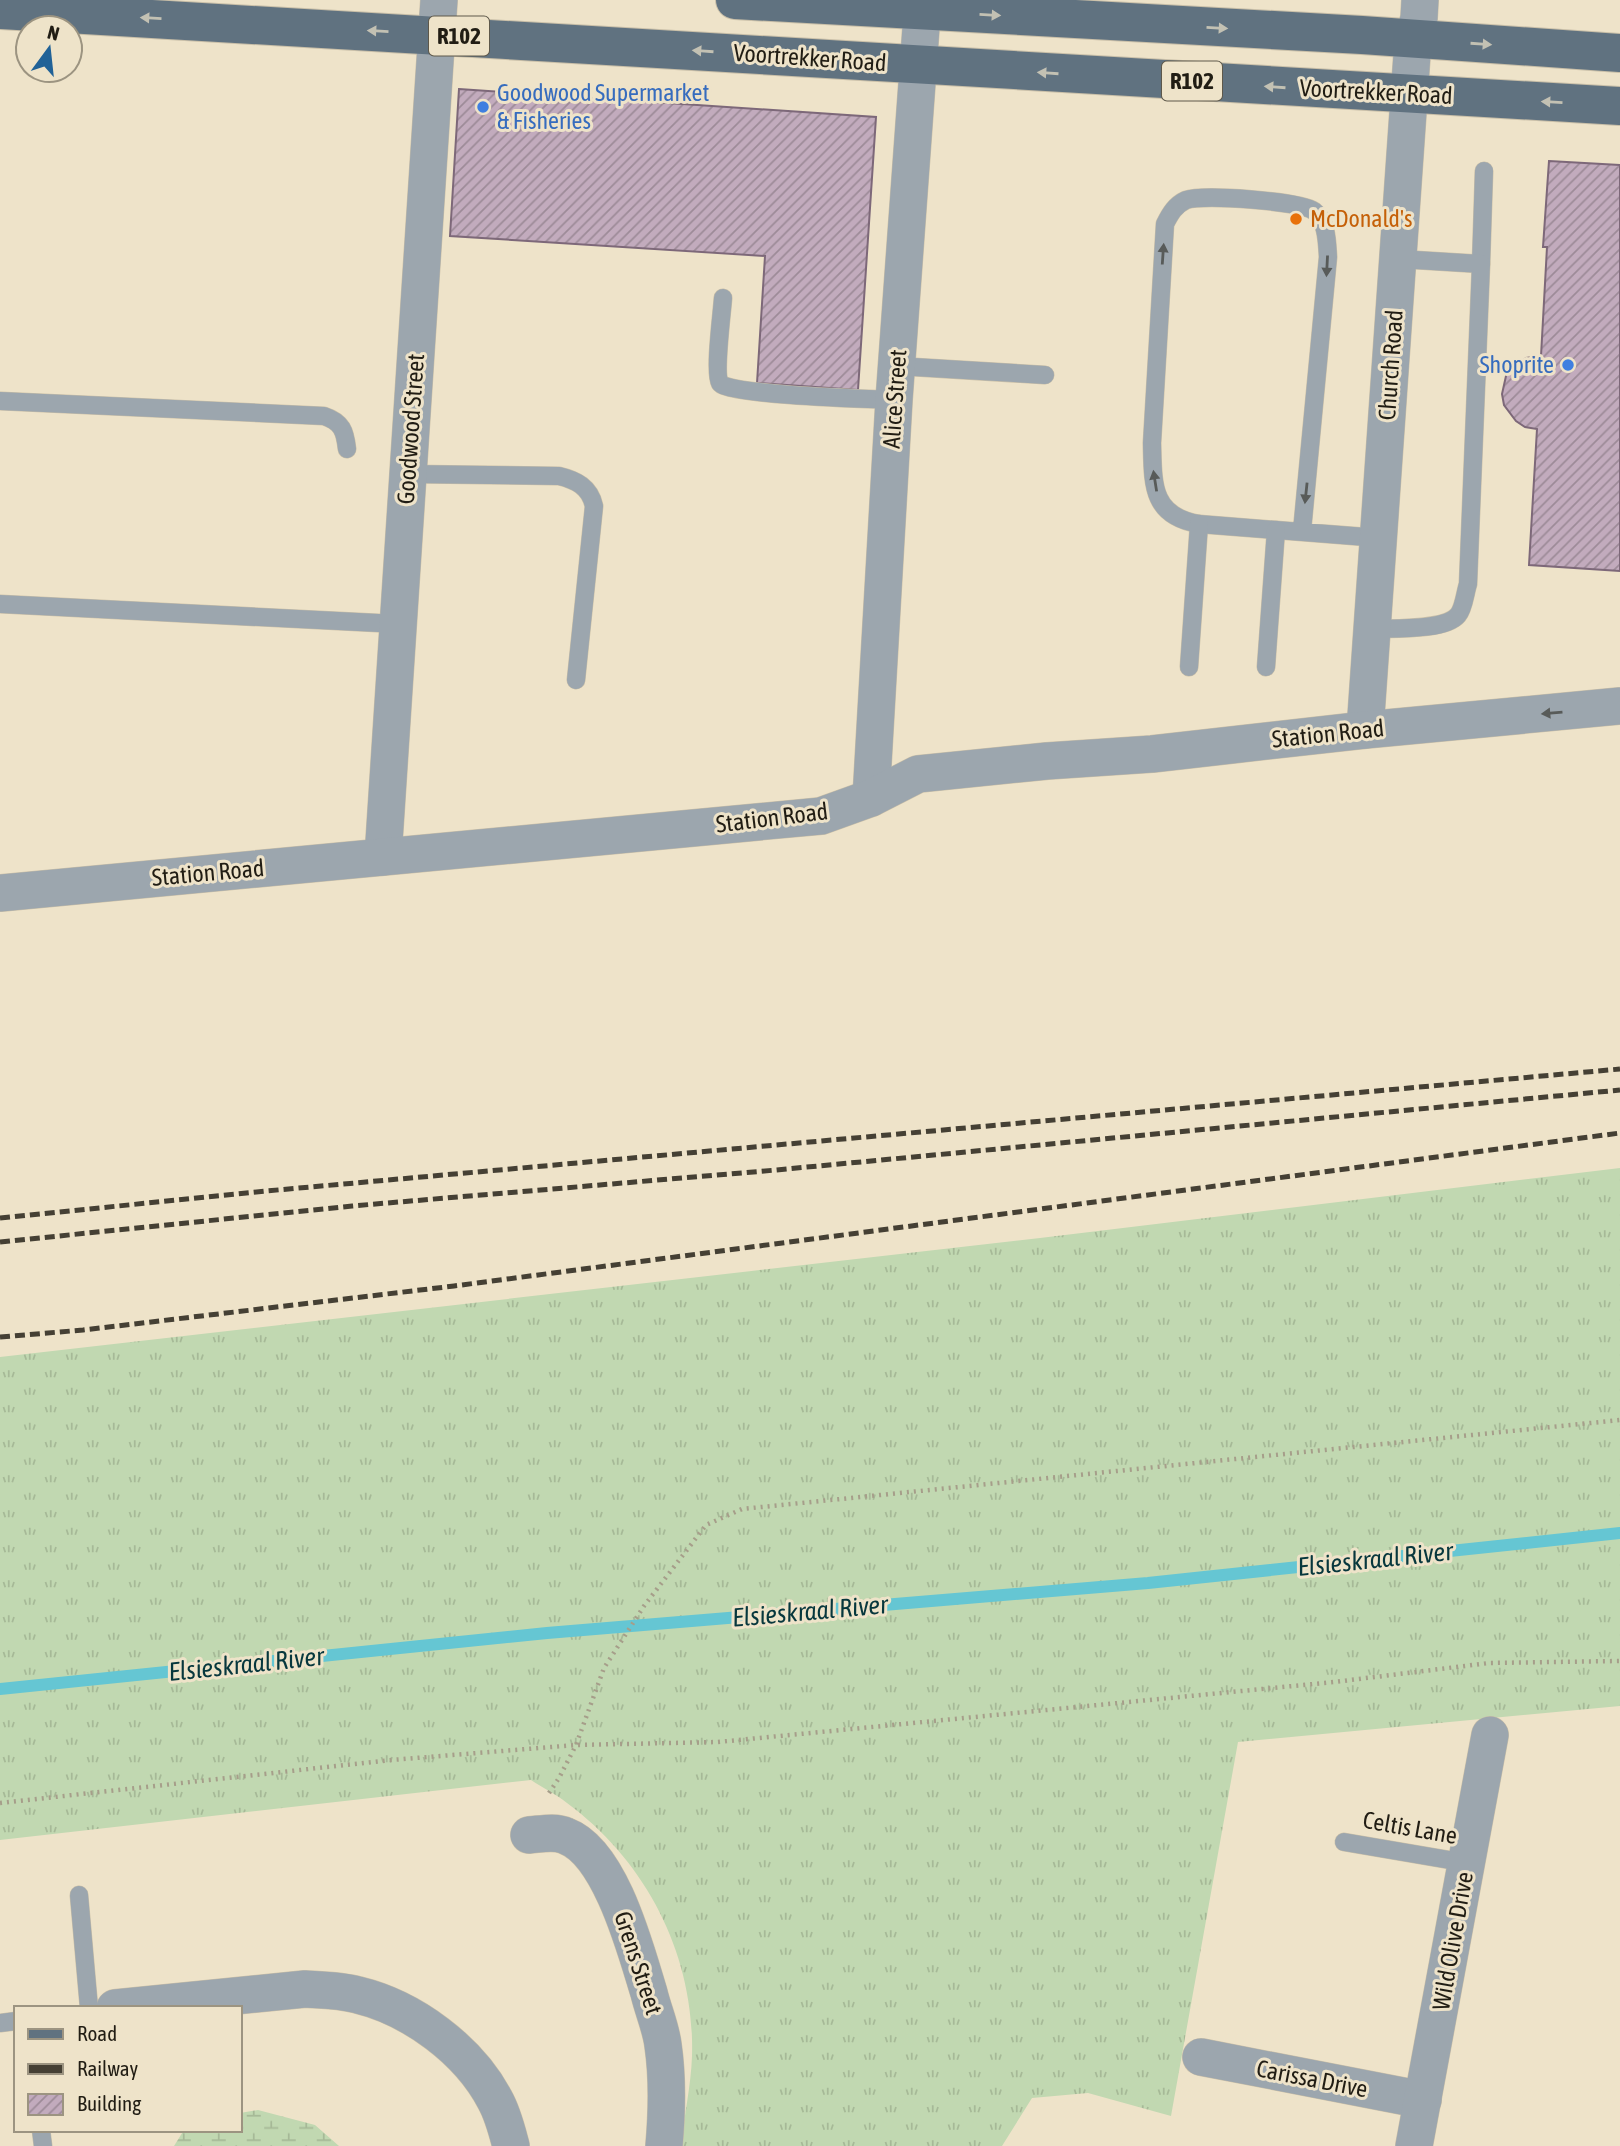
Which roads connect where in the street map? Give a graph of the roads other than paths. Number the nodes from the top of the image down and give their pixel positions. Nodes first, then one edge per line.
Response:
1 (735, 0) edge
2 (1420, 0) edge
3 (922, 6) edge
4 (0, 10) edge
5 (438, 17) edge
6 (1413, 40) junction
7 (1620, 53) edge
8 (918, 65) junction
9 (1410, 94) junction
10 (1620, 106) edge
11 (1484, 172) dead end
12 (1399, 259) junction
13 (1481, 264) junction
14 (723, 298) dead end
15 (1045, 375) dead end
16 (896, 383) junction
17 (0, 401) edge
18 (347, 449) dead end
19 (408, 474) junction
20 (1199, 524) junction
21 (1276, 530) junction
22 (1302, 531) junction
23 (1379, 538) junction
24 (0, 604) edge
25 (398, 624) junction
26 (1372, 629) junction
27 (1189, 667) dead end
28 (1266, 667) dead end
29 (576, 680) dead end
30 (1620, 706) edge
31 (1365, 730) junction
32 (871, 798) junction
33 (383, 857) junction
34 (0, 893) edge
35 (1490, 1735) dead end
36 (530, 1835) road end
37 (1344, 1842) dead end
38 (1467, 1863) junction
39 (79, 1895) dead end
40 (89, 2006) edge
41 (135, 2006) edge
42 (1201, 2057) dead end
43 (1423, 2100) junction
44 (512, 2146) edge
45 (664, 2146) edge
46 (1414, 2146) edge

1 - 3 main road, R102
2 - 6 street, Church Road
3 -> 6 main road, R102
3 - 8 street, Alice Street
5 -> 4 main road, Voortrekker Road / R102
8 -> 5 main road, Voortrekker Road / R102
5 - 19 street, Goodwood Street
6 -> 7 main road, R102
6 - 9 street, Church Road
9 -> 8 main road, Voortrekker Road / R102
8 - 16 street, Alice Street
10 -> 9 main road, Voortrekker Road / R102
9 - 12 street, Church Road
11 - 13 lane
12 - 13 lane
12 - 23 street, Church Road
13 - 26 lane
14 - 16 lane
15 - 16 lane
16 - 32 street, Alice Street
17 - 18 lane
19 - 25 street, Goodwood Street
19 - 29 lane
20 - 21 lane
20 -> 22 lane
20 - 27 lane
21 - 22 lane
21 - 28 lane
22 - 23 lane
23 - 26 street, Church Road
24 - 25 lane
25 - 33 street, Goodwood Street
26 - 31 street, Church Road
30 -> 31 street, Station Road
31 - 32 street, Station Road
32 - 33 street, Station Road
33 - 34 street, Station Road
35 - 38 street, Wild Olive Drive
36 - 45 street, Grens Street
37 - 38 lane, Celtis Lane
38 - 43 street, Wild Olive Drive
39 - 40 lane
41 - 44 street
42 - 43 street, Carissa Drive
43 - 46 street, Wild Olive Drive

